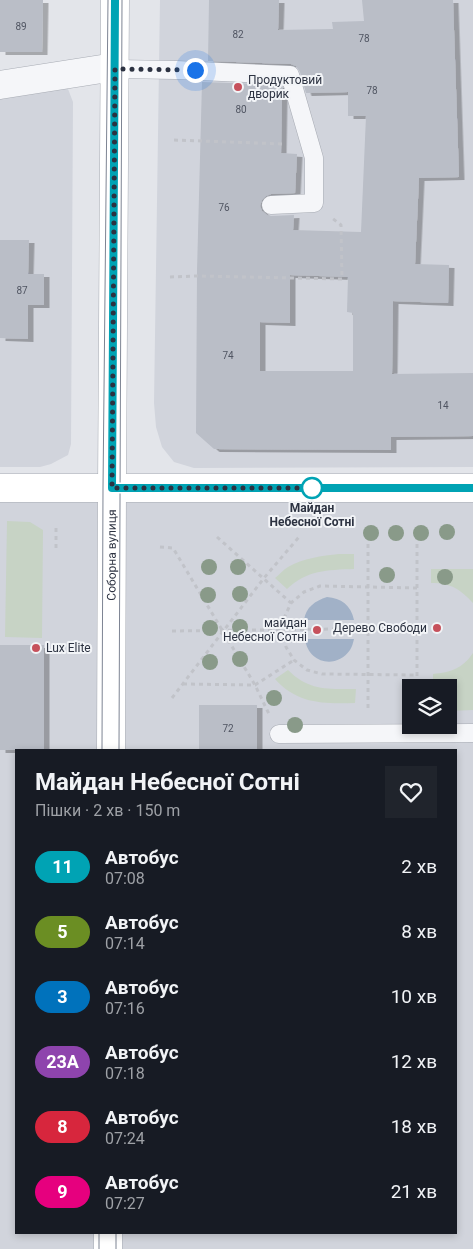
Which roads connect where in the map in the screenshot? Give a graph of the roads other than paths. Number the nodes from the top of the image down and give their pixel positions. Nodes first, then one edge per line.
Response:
1 (115, 0) edge
2 (115, 69) junction
3 (0, 85) edge
4 (271, 205) dead end
5 (0, 488) edge
6 (112, 488) junction
7 (473, 488) edge
8 (473, 733) edge
9 (279, 734) road end
10 (111, 749) edge
11 (108, 1234) edge
12 (108, 1249) edge

1 - 2 main road, Соборна вулиця
2 - 3 street
2 - 4 lane
2 - 6 main road, Соборна вулиця
5 - 6 main road
6 - 7 main road
6 - 10 main road, Соборна вулиця
8 - 9 lane
11 - 12 main road

